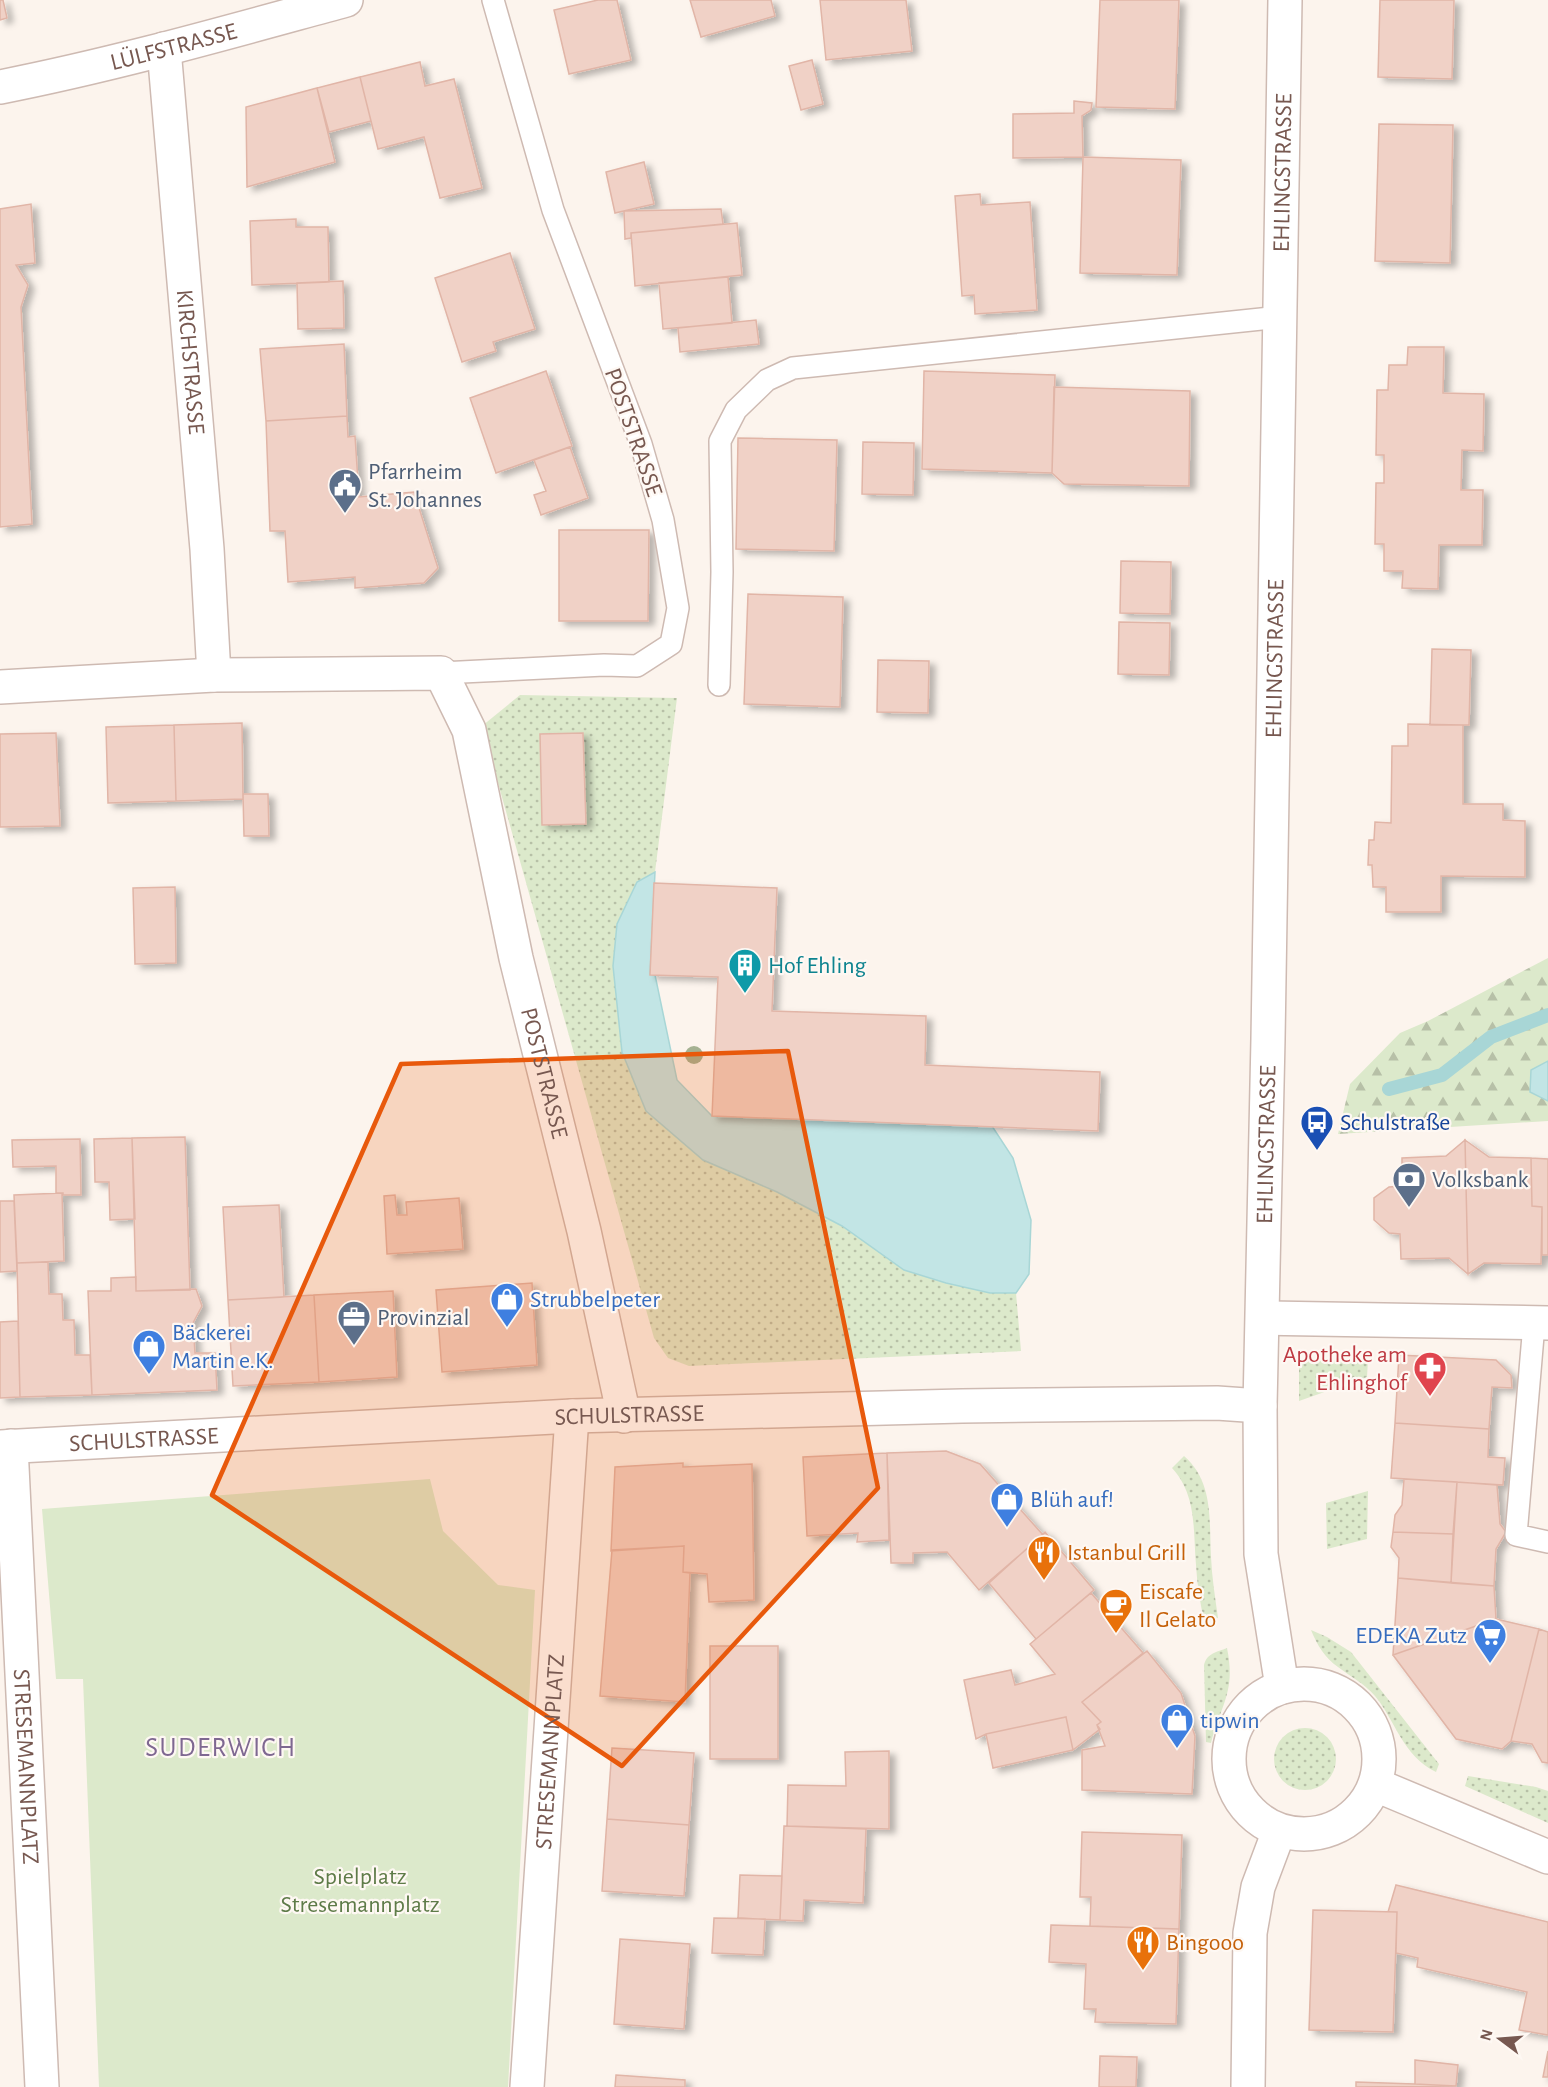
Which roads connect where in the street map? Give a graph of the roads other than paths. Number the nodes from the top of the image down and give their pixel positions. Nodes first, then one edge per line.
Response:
1 (346, 0) edge
2 (493, 0) edge
3 (1285, 0) edge
4 (164, 49) junction
5 (0, 87) edge
6 (1280, 316) junction
7 (441, 673) junction
8 (214, 675) junction
9 (719, 685) dead end
10 (0, 687) edge
11 (1263, 1318) junction
12 (1541, 1323) edge
13 (1260, 1406) junction
14 (572, 1416) junction
15 (624, 1416) junction
16 (5, 1446) edge
17 (1548, 1542) edge
18 (1282, 1687) junction
19 (1376, 1785) junction
20 (1279, 1831) junction
21 (1548, 1857) edge
22 (42, 2087) edge
23 (527, 2087) edge
24 (1248, 2087) edge

1 - 4 street, LÜLFSTRASSE
2 - 7 lane, POSTSTRASSE
3 - 6 street, EHLINGSTRASSE
4 - 5 street, LÜLFSTRASSE
4 - 8 street, KIRCHSTRASSE
6 - 9 lane
6 - 11 street, EHLINGSTRASSE
7 - 8 street
7 - 15 street, POSTSTRASSE
8 - 10 street
11 - 12 street
11 - 13 street, EHLINGSTRASSE
12 - 17 lane
13 - 15 street, SCHULSTRASSE
13 - 18 street, EHLINGSTRASSE
14 - 15 street, SCHULSTRASSE
14 - 16 street, SCHULSTRASSE
14 - 23 street, STRESEMANNPLATZ
16 - 22 street, STRESEMANNPLATZ
18 - 19 street
18 - 20 street
19 - 20 street
19 - 21 street
20 - 24 street

